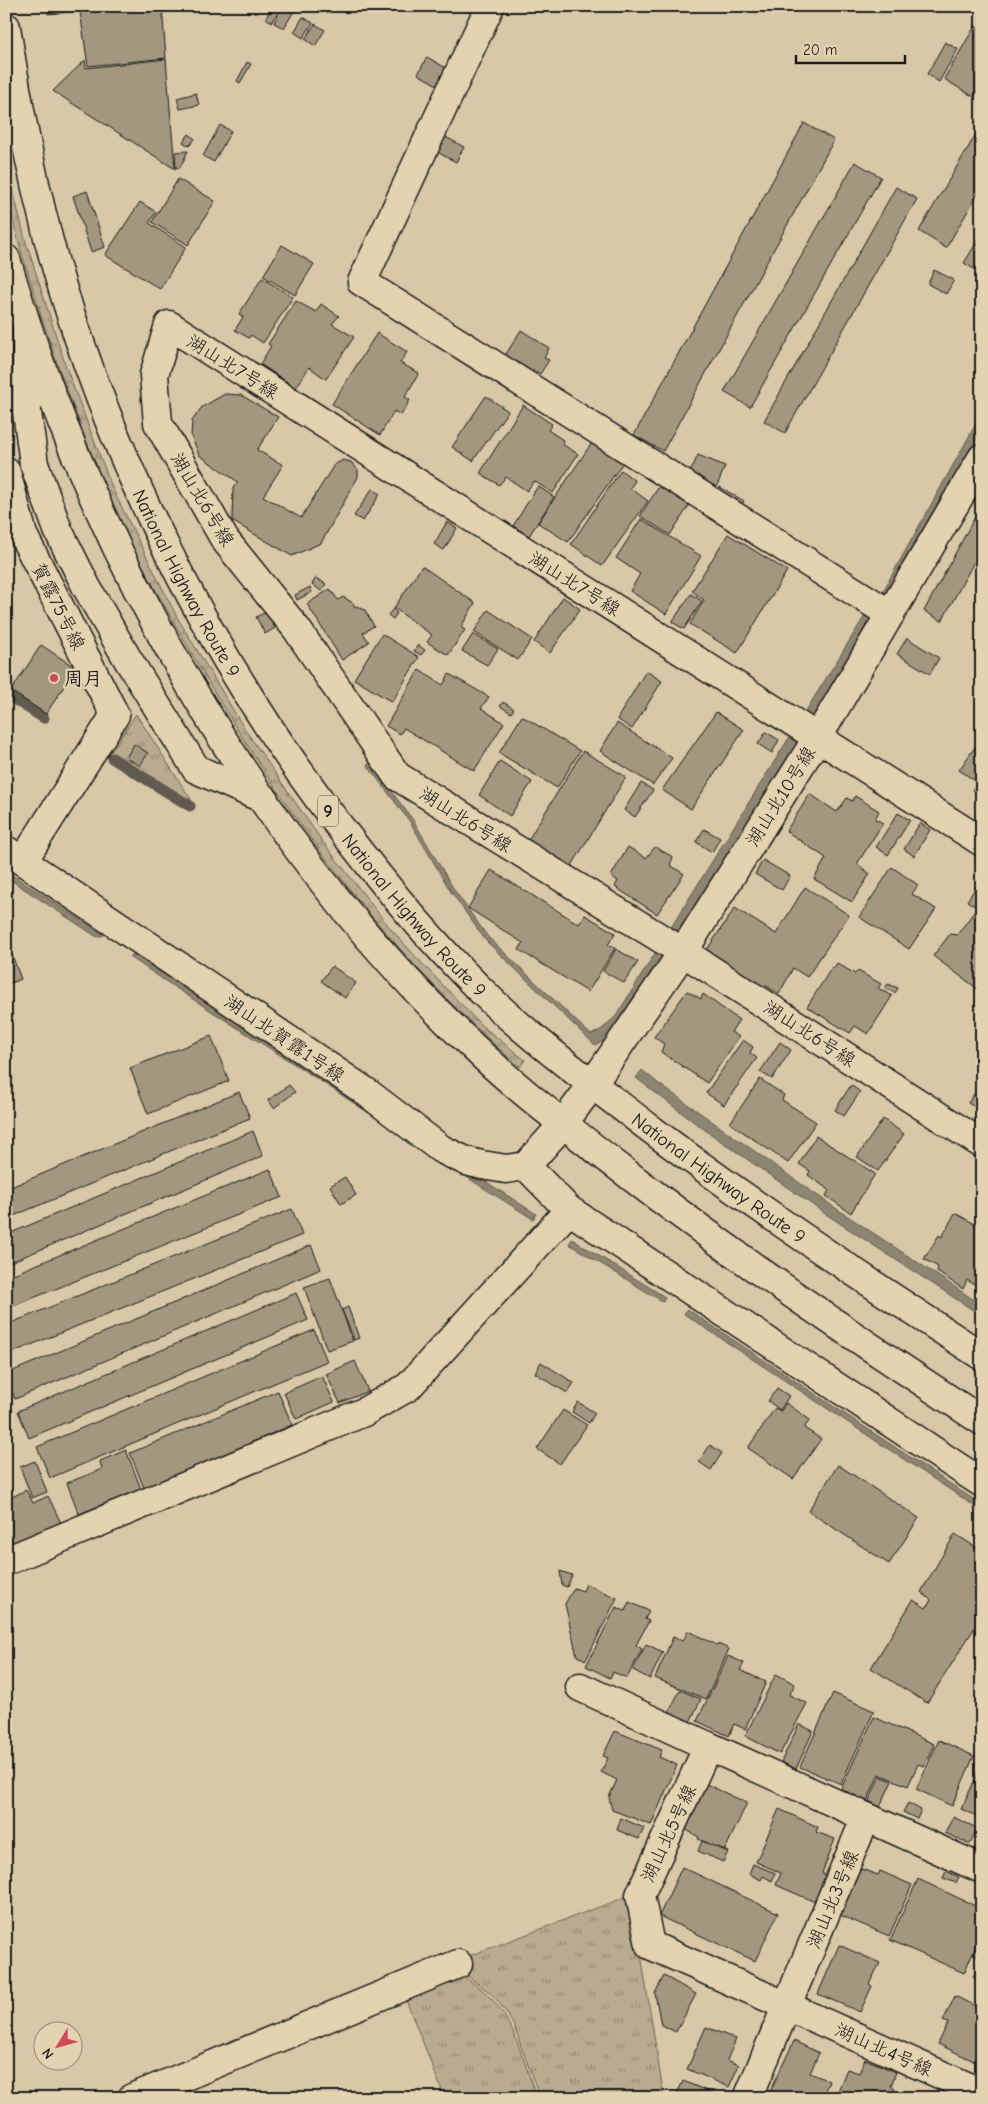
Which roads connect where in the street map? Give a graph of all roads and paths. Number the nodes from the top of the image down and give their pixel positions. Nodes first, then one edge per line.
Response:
1 (490, 6) edge
2 (6, 27) edge
3 (6, 260) edge
4 (27, 325) junction
5 (169, 325) joint
6 (982, 458) edge
7 (6, 472) edge
8 (58, 530) junction
9 (14, 531) edge
10 (890, 614) junction
11 (127, 658) junction
12 (92, 670) junction
13 (818, 737) junction
14 (264, 799) junction
15 (982, 842) edge
16 (14, 856) edge
17 (683, 952) junction
18 (592, 1085) junction
19 (563, 1124) junction
20 (982, 1144) edge
21 (526, 1166) junction
22 (569, 1210) junction
23 (982, 1356) edge
24 (982, 1420) edge
25 (982, 1483) edge
26 (6, 1561) edge
27 (580, 1687) dead end
28 (708, 1746) junction
29 (866, 1817) junction
30 (982, 1870) edge
31 (458, 1964) dead end
32 (786, 2006) junction
33 (982, 2093) edge
34 (132, 2098) edge
35 (748, 2098) edge

1 - 10 main road
2 - 18 main road, National Highway Route 9 / 9
3 - 4 main road
4 - 8 main road
4 - 14 main road
5 - 13 main road, 湖山北7号線
5 - 17 main road, 湖山北6号線
6 - 10 main road, 湖山北10号線
7 - 9 main road, 賀露75号線
8 - 9 main road
8 - 11 main road
9 - 12 main road, 賀露75号線
10 - 13 main road, 湖山北10号線
11 - 12 main road
11 - 14 main road
12 - 16 main road, 賀露75号線
13 - 15 main road, 湖山北7号線
13 - 17 main road, 湖山北10号線
14 - 19 main road
16 - 21 main road, 湖山北賀露1号線
17 - 18 main road, 湖山北10号線
17 - 20 main road, 湖山北6号線
18 - 19 main road, 湖山北10号線
18 - 23 main road, National Highway Route 9 / 9
19 - 21 main road
19 - 24 main road
21 - 22 main road
22 - 25 main road
22 - 26 main road
27 - 28 main road
28 - 29 main road
28 - 32 main road, 湖山北5号線
29 - 30 main road
29 - 32 main road, 湖山北3号線
31 - 34 main road
32 - 33 main road, 湖山北4号線
32 - 35 main road, 湖山北3号線

